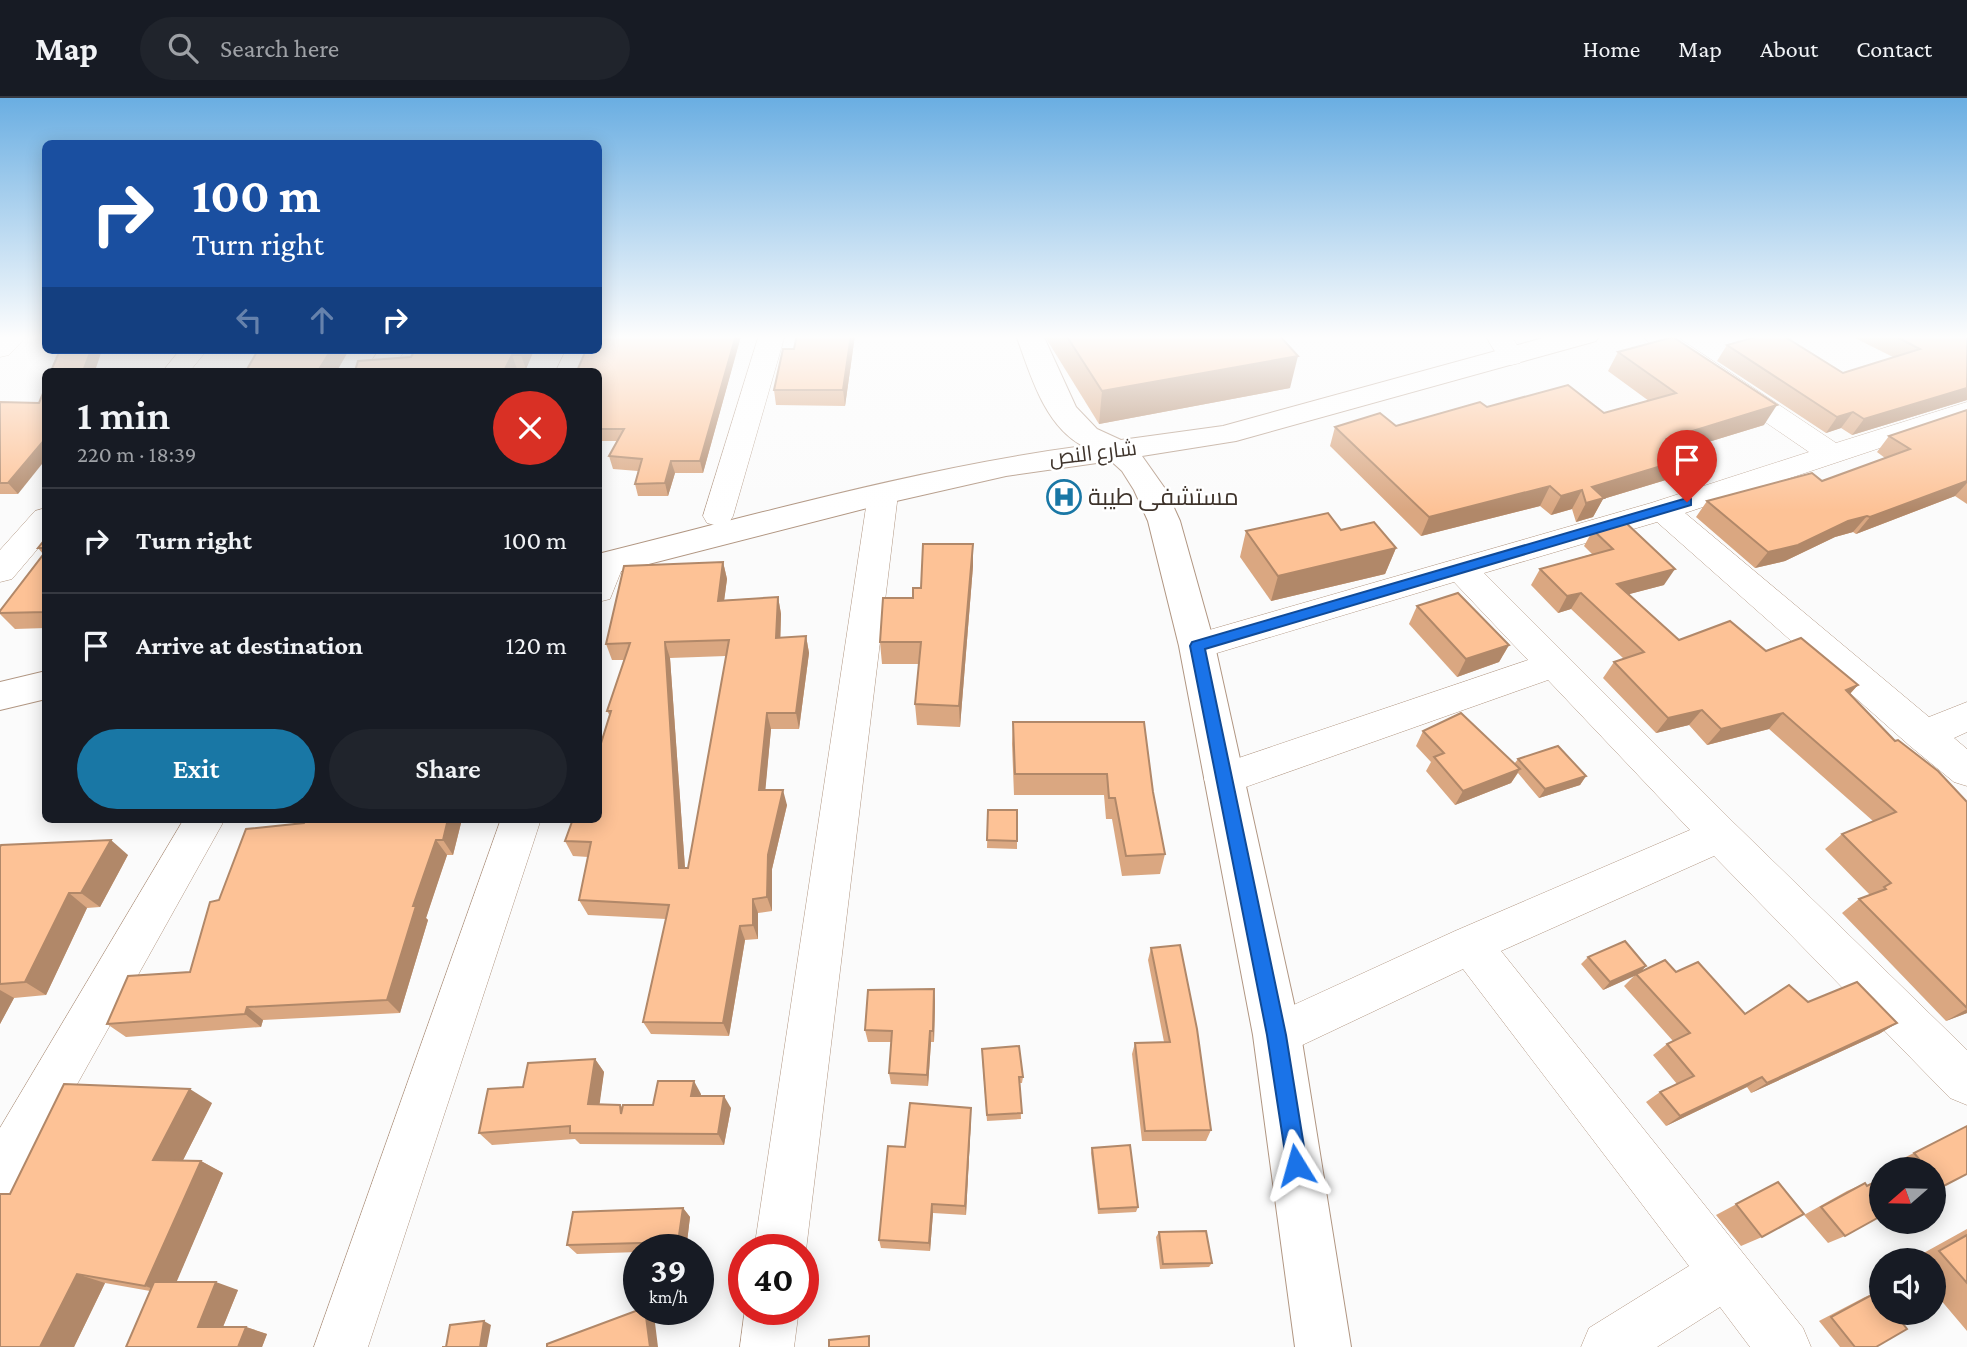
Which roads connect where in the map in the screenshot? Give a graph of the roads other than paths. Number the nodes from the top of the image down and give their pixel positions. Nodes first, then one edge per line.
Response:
1 (755, 393) edge
2 (1053, 393) edge
3 (1348, 393) edge
4 (1742, 393) edge
5 (1967, 410) edge
6 (1102, 443) junction
7 (1832, 454) junction
8 (883, 494) junction
9 (1662, 510) junction
10 (718, 516) junction
11 (24, 534) edge
12 (602, 567) edge
13 (602, 567) edge
14 (1460, 568) junction
15 (0, 572) edge
16 (1197, 646) junction
17 (1555, 664) junction
18 (42, 686) edge
19 (0, 696) edge
20 (42, 709) edge
21 (1967, 716) edge
22 (0, 719) edge
23 (1923, 736) junction
24 (1967, 771) edge
25 (1223, 779) junction
26 (203, 823) edge
27 (520, 823) edge
28 (1720, 835) junction
29 (1470, 945) junction
30 (1277, 1035) junction
31 (1964, 1075) edge
32 (0, 1175) edge
33 (782, 1234) edge
34 (1726, 1273) junction
35 (770, 1325) edge
36 (341, 1347) edge
37 (767, 1347) edge
38 (1323, 1347) edge
39 (1608, 1347) edge
40 (1784, 1347) edge

1 - 10 street
2 - 6 main road
3 - 6 main road, شارع النص
4 - 7 street
5 - 7 street
6 - 8 main road, شارع النص
6 - 10 main road, شارع النص
6 - 16 main road
7 - 9 street
8 - 13 main road, شارع النص
8 - 33 street
9 - 14 street
9 - 23 street
10 - 12 main road, شارع النص
11 - 15 street
14 - 16 street
14 - 17 street
16 - 25 main road
17 - 25 street
17 - 28 street
18 - 19 main road
20 - 22 main road
21 - 23 street
23 - 24 street
25 - 30 main road
26 - 32 street
27 - 36 street
28 - 29 street
28 - 31 street
29 - 30 street
29 - 34 street
30 - 38 main road
34 - 39 street
34 - 40 street
35 - 37 street

